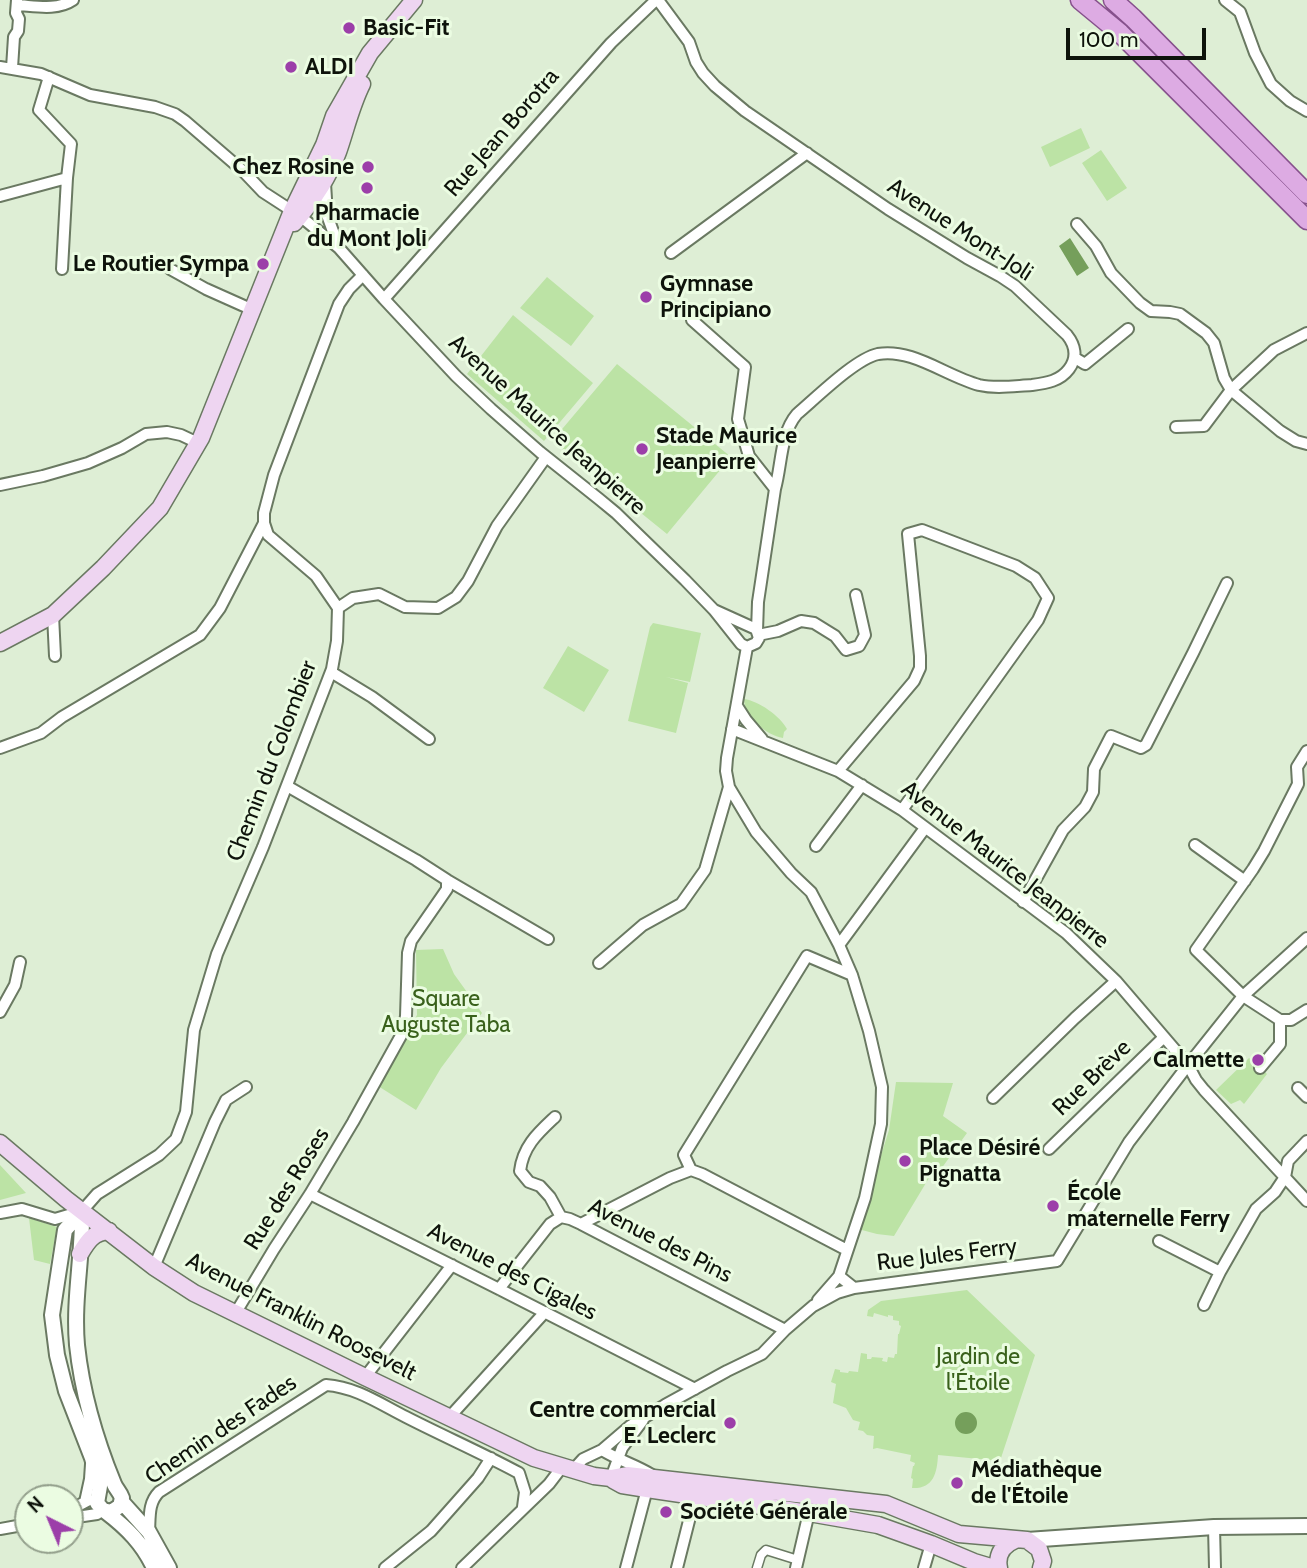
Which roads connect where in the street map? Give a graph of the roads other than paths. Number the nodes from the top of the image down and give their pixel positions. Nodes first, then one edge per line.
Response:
1 (73, 0) edge
2 (414, 0) edge
3 (657, 0) edge
4 (1080, 0) edge
5 (1112, 0) edge
6 (1225, 0) edge
7 (17, 6) edge
8 (397, 21) junction
9 (6, 68) edge
10 (50, 77) junction
11 (1307, 111) edge
12 (807, 153) junction
13 (67, 178) junction
14 (325, 180) junction
15 (1307, 194) edge
16 (0, 196) edge
17 (296, 214) junction
18 (1307, 220) edge
19 (1077, 224) dead end
20 (339, 248) junction
21 (671, 253) dead end
22 (62, 269) dead end
23 (170, 269) dead end
24 (363, 275) junction
25 (384, 299) junction
26 (253, 310) junction
27 (692, 320) dead end
28 (1128, 329) dead end
29 (1307, 333) edge
30 (1075, 358) junction
31 (1231, 390) junction
32 (1177, 427) dead end
33 (198, 443) junction
34 (1307, 444) edge
35 (546, 457) junction
36 (0, 485) edge
37 (775, 489) junction
38 (264, 523) junction
39 (1227, 583) dead end
40 (856, 595) dead end
41 (338, 608) junction
42 (714, 610) junction
43 (53, 615) junction
44 (754, 630) junction
45 (738, 638) junction
46 (0, 643) edge
47 (747, 647) junction
48 (55, 656) dead end
49 (331, 672) junction
50 (737, 706) junction
51 (732, 729) junction
52 (429, 739) dead end
53 (764, 742) junction
54 (0, 748) edge
55 (1307, 751) edge
56 (838, 771) junction
57 (862, 785) junction
58 (287, 786) junction
59 (729, 787) junction
60 (902, 810) junction
61 (925, 828) junction
62 (1195, 845) dead end
63 (816, 846) dead end
64 (447, 880) junction
65 (1245, 881) junction
66 (1023, 902) junction
67 (1307, 938) edge
68 (548, 939) dead end
69 (839, 945) junction
70 (20, 961) dead end
71 (599, 963) dead end
72 (852, 975) junction
73 (1116, 981) junction
74 (1243, 996) junction
75 (1307, 1010) edge
76 (0, 1012) edge
77 (1280, 1020) junction
78 (1164, 1037) junction
79 (1188, 1065) junction
80 (1260, 1068) dead end
81 (246, 1087) dead end
82 (1298, 1088) dead end
83 (1307, 1097) edge
84 (993, 1098) dead end
85 (555, 1117) dead end
86 (1307, 1141) edge
87 (0, 1143) edge
88 (1049, 1149) dead end
89 (691, 1170) junction
90 (1285, 1177) junction
91 (310, 1194) junction
92 (1307, 1201) edge
93 (82, 1211) junction
94 (0, 1213) edge
95 (561, 1217) junction
96 (581, 1224) junction
97 (109, 1231) junction
98 (1159, 1241) dead end
99 (847, 1250) junction
100 (80, 1254) junction
101 (452, 1265) junction
102 (155, 1267) junction
103 (1220, 1272) junction
104 (58, 1273) junction
105 (78, 1275) junction
106 (839, 1276) junction
107 (854, 1288) junction
108 (499, 1289) junction
109 (1204, 1305) dead end
110 (813, 1306) junction
111 (545, 1312) junction
112 (236, 1314) junction
113 (785, 1330) junction
114 (365, 1377) junction
115 (695, 1389) junction
116 (450, 1418) junction
117 (644, 1418) junction
118 (90, 1436) junction
119 (627, 1443) junction
120 (601, 1450) junction
121 (491, 1458) junction
122 (617, 1460) junction
123 (639, 1467) junction
124 (563, 1472) junction
125 (594, 1476) junction
126 (611, 1478) junction
127 (653, 1484) junction
128 (118, 1495) junction
129 (813, 1495) junction
130 (94, 1496) junction
131 (695, 1497) junction
132 (832, 1497) junction
133 (84, 1502) edge
134 (523, 1507) junction
135 (105, 1511) junction
136 (809, 1513) junction
137 (84, 1516) edge
138 (829, 1516) junction
139 (1307, 1526) edge
140 (1214, 1527) junction
141 (149, 1532) junction
142 (1068, 1538) junction
143 (1021, 1540) junction
144 (931, 1544) junction
145 (797, 1564) edge
146 (1042, 1564) edge
147 (977, 1565) edge
148 (1215, 1565) edge
149 (154, 1568) edge
150 (169, 1568) edge
151 (385, 1568) edge
152 (462, 1568) edge
153 (626, 1568) edge
154 (677, 1568) edge
155 (757, 1568) edge
156 (924, 1568) edge
157 (994, 1568) edge
158 (999, 1568) edge

1 - 7 street
2 - 8 main road
3 - 12 street, Avenue Mont-Joli
3 - 25 street, Rue Jean Borotra
4 - 18 main road
5 - 15 main road
6 - 11 street
7 - 9 street
8 - 14 main road
8 - 17 main road
9 - 10 street, Avenue Maurice Jeanpierre
10 - 13 street
10 - 17 street, Avenue Maurice Jeanpierre
12 - 21 street
12 - 30 street, Avenue Mont-Joli
13 - 16 street
13 - 22 street
14 - 17 main road
14 - 20 street
17 - 20 street, Avenue Maurice Jeanpierre
17 - 26 main road
19 - 31 street
20 - 24 street, Avenue Maurice Jeanpierre
23 - 26 street
24 - 25 street, Avenue Maurice Jeanpierre
24 - 38 street
25 - 35 street, Avenue Maurice Jeanpierre
26 - 33 main road
27 - 37 street
28 - 30 street
29 - 31 street
30 - 37 street
31 - 32 street
31 - 34 street
33 - 36 street
33 - 43 main road
35 - 41 street
35 - 42 street, Avenue Maurice Jeanpierre
37 - 44 street
38 - 41 street
38 - 54 street
39 - 66 street
40 - 44 street
41 - 49 street, Chemin du Colombier
42 - 44 street, Avenue Maurice Jeanpierre
42 - 45 street, Avenue Maurice Jeanpierre
43 - 46 main road
43 - 48 street
44 - 45 street
44 - 47 street
45 - 47 street
47 - 50 street
49 - 52 street
49 - 58 street, Chemin du Colombier
50 - 51 street
50 - 53 street
51 - 53 street, Avenue Maurice Jeanpierre
51 - 59 street
53 - 56 street, Avenue Maurice Jeanpierre
55 - 65 street
56 - 57 street, Avenue Maurice Jeanpierre
56 - 60 street
57 - 60 street, Avenue Maurice Jeanpierre
57 - 63 street
58 - 64 street
58 - 93 street, Chemin du Colombier
59 - 69 street
59 - 71 street
60 - 61 street, Avenue Maurice Jeanpierre
61 - 66 street, Avenue Maurice Jeanpierre
61 - 69 street
62 - 65 street
64 - 68 street
64 - 91 street, Rue des Roses
65 - 74 street
66 - 73 street, Avenue Maurice Jeanpierre
67 - 74 street
69 - 72 street
70 - 76 street
72 - 89 street
72 - 99 street
73 - 78 street, Avenue Maurice Jeanpierre
73 - 84 street
74 - 77 street
74 - 79 street
75 - 77 street
77 - 80 street
78 - 79 street, Avenue Maurice Jeanpierre
78 - 88 street, Rue Brève
79 - 90 street, Avenue Maurice Jeanpierre
79 - 107 street, Rue Jules Ferry
81 - 102 street
82 - 83 street
85 - 95 street
86 - 90 street
87 - 93 main road, Avenue Franklin Roosevelt
89 - 96 street
89 - 99 street
90 - 92 street, Avenue Maurice Jeanpierre
90 - 103 street
91 - 101 street, Avenue des Cigales
91 - 112 street, Rue des Roses
93 - 94 street
93 - 97 main road, Avenue Franklin Roosevelt
93 - 100 street
93 - 104 street
95 - 96 street, Avenue des Pins
95 - 108 street, Avenue des Pins
96 - 113 street, Avenue des Pins
97 - 100 main road
97 - 102 main road, Avenue Franklin Roosevelt
98 - 103 street
99 - 106 street
100 - 105 street
101 - 108 street, Avenue des Cigales
101 - 114 street
102 - 112 main road, Avenue Franklin Roosevelt
103 - 109 street
104 - 105 street
104 - 118 street
105 - 118 street
106 - 107 street
106 - 110 street
107 - 110 street, Rue Jules Ferry
108 - 111 street, Avenue des Cigales
110 - 113 street, Rue Jules Ferry
111 - 115 street, Avenue des Cigales
111 - 116 street
112 - 114 main road, Avenue Franklin Roosevelt
113 - 115 street, Rue Jules Ferry
114 - 116 main road, Avenue Franklin Roosevelt
115 - 117 street, Rue Jules Ferry
116 - 124 main road, Avenue Franklin Roosevelt
117 - 119 street, Rue Jules Ferry
117 - 120 street, Rue Jules Ferry
118 - 128 street
118 - 130 street
119 - 122 street, Rue Jules Ferry
119 - 123 street
120 - 122 street, Avenue Franklin Roosevelt
120 - 124 street, Rue Jules Ferry
120 - 125 street
121 - 134 street
121 - 141 street, Chemin des Fades
121 - 151 street
122 - 123 street, Avenue Franklin Roosevelt
122 - 126 street, Rue Jules Ferry
123 - 127 street, Avenue Franklin Roosevelt
124 - 125 main road, Avenue Franklin Roosevelt
124 - 134 street, Rue Jules Ferry
125 - 126 main road, Avenue Franklin Roosevelt
126 - 127 main road, Avenue Franklin Roosevelt
127 - 129 main road, Avenue Franklin Roosevelt
127 - 131 main road, Avenue Franklin Roosevelt
127 - 153 street
128 - 130 street
128 - 135 street
128 - 141 street
129 - 132 main road, Avenue Franklin Roosevelt
129 - 136 street
130 - 133 street
130 - 135 street
131 - 136 main road, Avenue Franklin Roosevelt
131 - 154 street
132 - 138 main road
132 - 143 main road, Avenue Franklin Roosevelt
134 - 152 street, Rue Jules Ferry
135 - 137 street
135 - 149 street
136 - 138 main road, Avenue Franklin Roosevelt
136 - 145 street
138 - 144 main road, Avenue Franklin Roosevelt
139 - 140 street, Avenue Franklin Roosevelt
140 - 142 street, Avenue Franklin Roosevelt
140 - 148 street
141 - 150 street
142 - 143 street, Avenue Franklin Roosevelt
142 - 146 street
143 - 146 main road
143 - 158 main road
144 - 147 main road, Avenue Franklin Roosevelt
144 - 156 street
145 - 155 street
147 - 157 main road, Avenue Franklin Roosevelt

